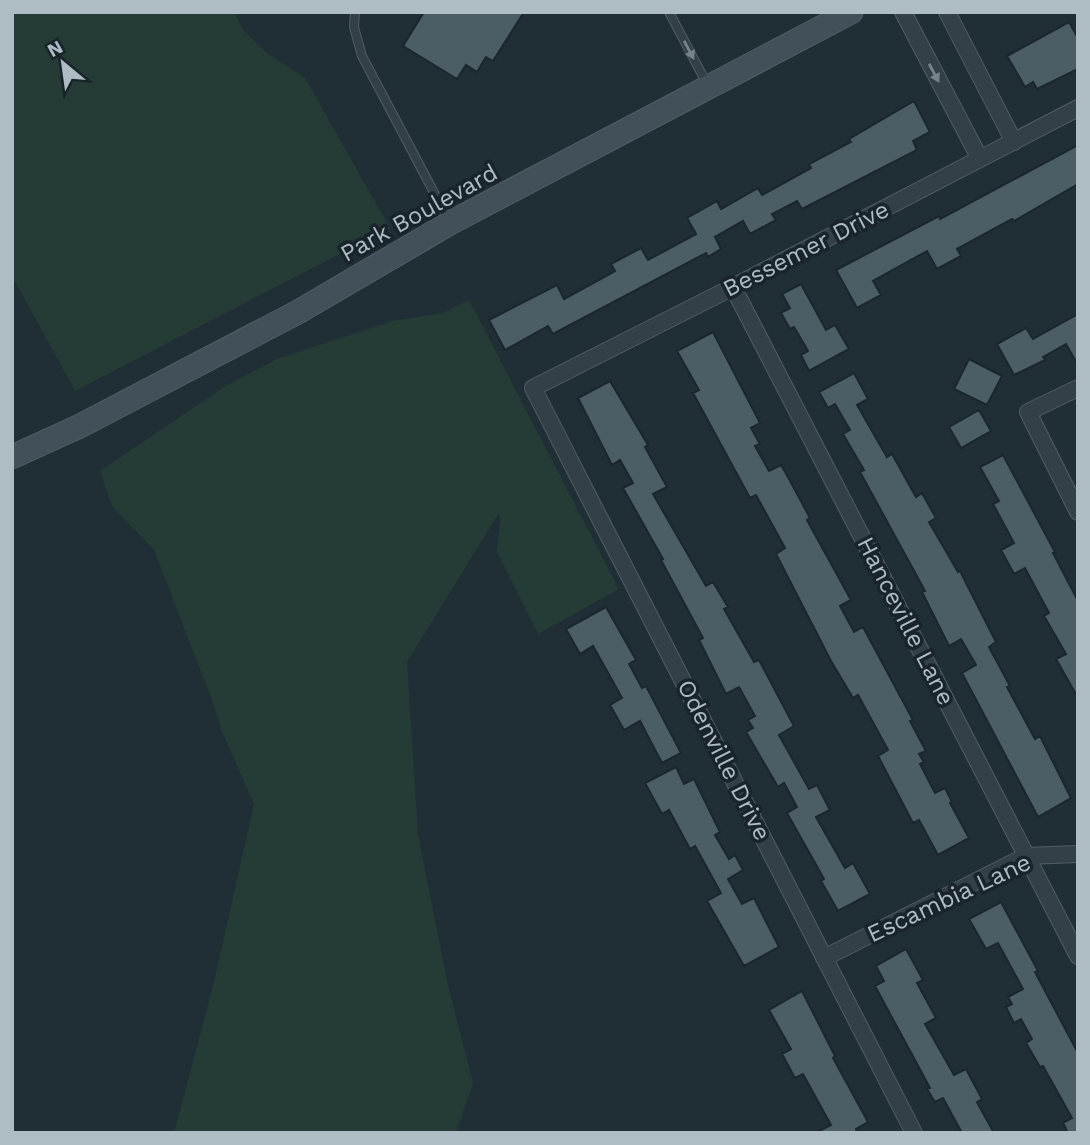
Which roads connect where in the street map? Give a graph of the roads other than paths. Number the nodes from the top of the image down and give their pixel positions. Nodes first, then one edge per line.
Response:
1 (355, 12) edge
2 (669, 12) edge
3 (850, 12) edge
4 (904, 12) edge
5 (947, 12) edge
6 (709, 88) junction
7 (1078, 108) edge
8 (1014, 142) junction
9 (980, 159) junction
10 (450, 223) junction
11 (733, 287) junction
12 (533, 388) joint
13 (1078, 388) edge
14 (12, 457) edge
15 (1078, 512) edge
16 (1078, 854) edge
17 (1026, 856) junction
18 (1078, 956) edge
19 (824, 958) junction
20 (914, 1133) edge

1 - 10 lane
2 -> 6 lane
3 - 6 main road, Park Boulevard
4 -> 9 street
5 - 8 street
6 - 10 main road, Park Boulevard
7 - 8 street, Bessemer Drive
8 - 9 street, Bessemer Drive
9 - 11 street, Bessemer Drive
10 - 14 main road, Park Boulevard
11 - 12 street, Bessemer Drive
11 - 17 street, Hanceville Lane
12 - 19 street, Odenville Drive
13 - 15 street
16 - 17 street, Escambia Lane
17 - 18 street, Hanceville Lane
17 - 19 street, Escambia Lane
19 - 20 street, Odenville Drive

